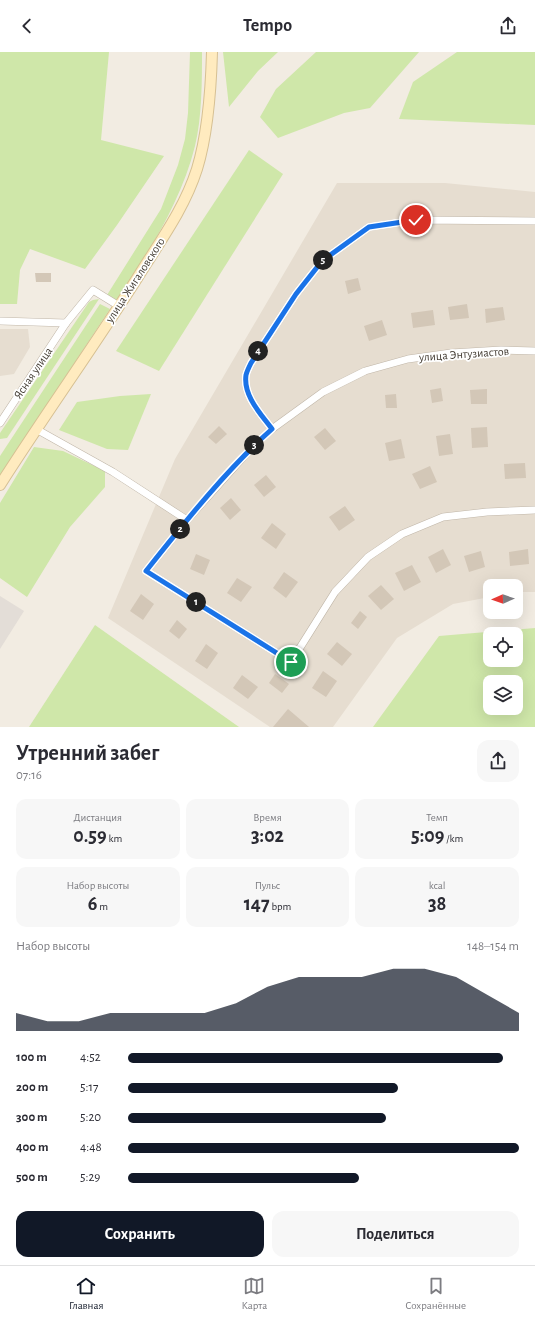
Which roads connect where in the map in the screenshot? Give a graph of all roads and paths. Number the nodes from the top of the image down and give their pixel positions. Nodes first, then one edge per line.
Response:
1 (212, 52) edge
2 (535, 222) edge
3 (119, 306) junction
4 (0, 322) edge
5 (66, 323) junction
6 (535, 351) edge
7 (0, 423) edge
8 (36, 429) junction
9 (272, 429) junction
10 (0, 485) edge
11 (535, 510) edge
12 (187, 520) junction

1 - 3 main road, улица Жигаловского
2 - 9 street
3 - 5 street, Ясная улица
3 - 8 main road, улица Жигаловского
4 - 5 street
5 - 7 street, Ясная улица
6 - 9 street, улица Энтузиастов
8 - 10 main road, улица Жигаловского
8 - 12 street
9 - 12 street, улица Энтузиастов
11 - 12 street, улица Энтузиастов

